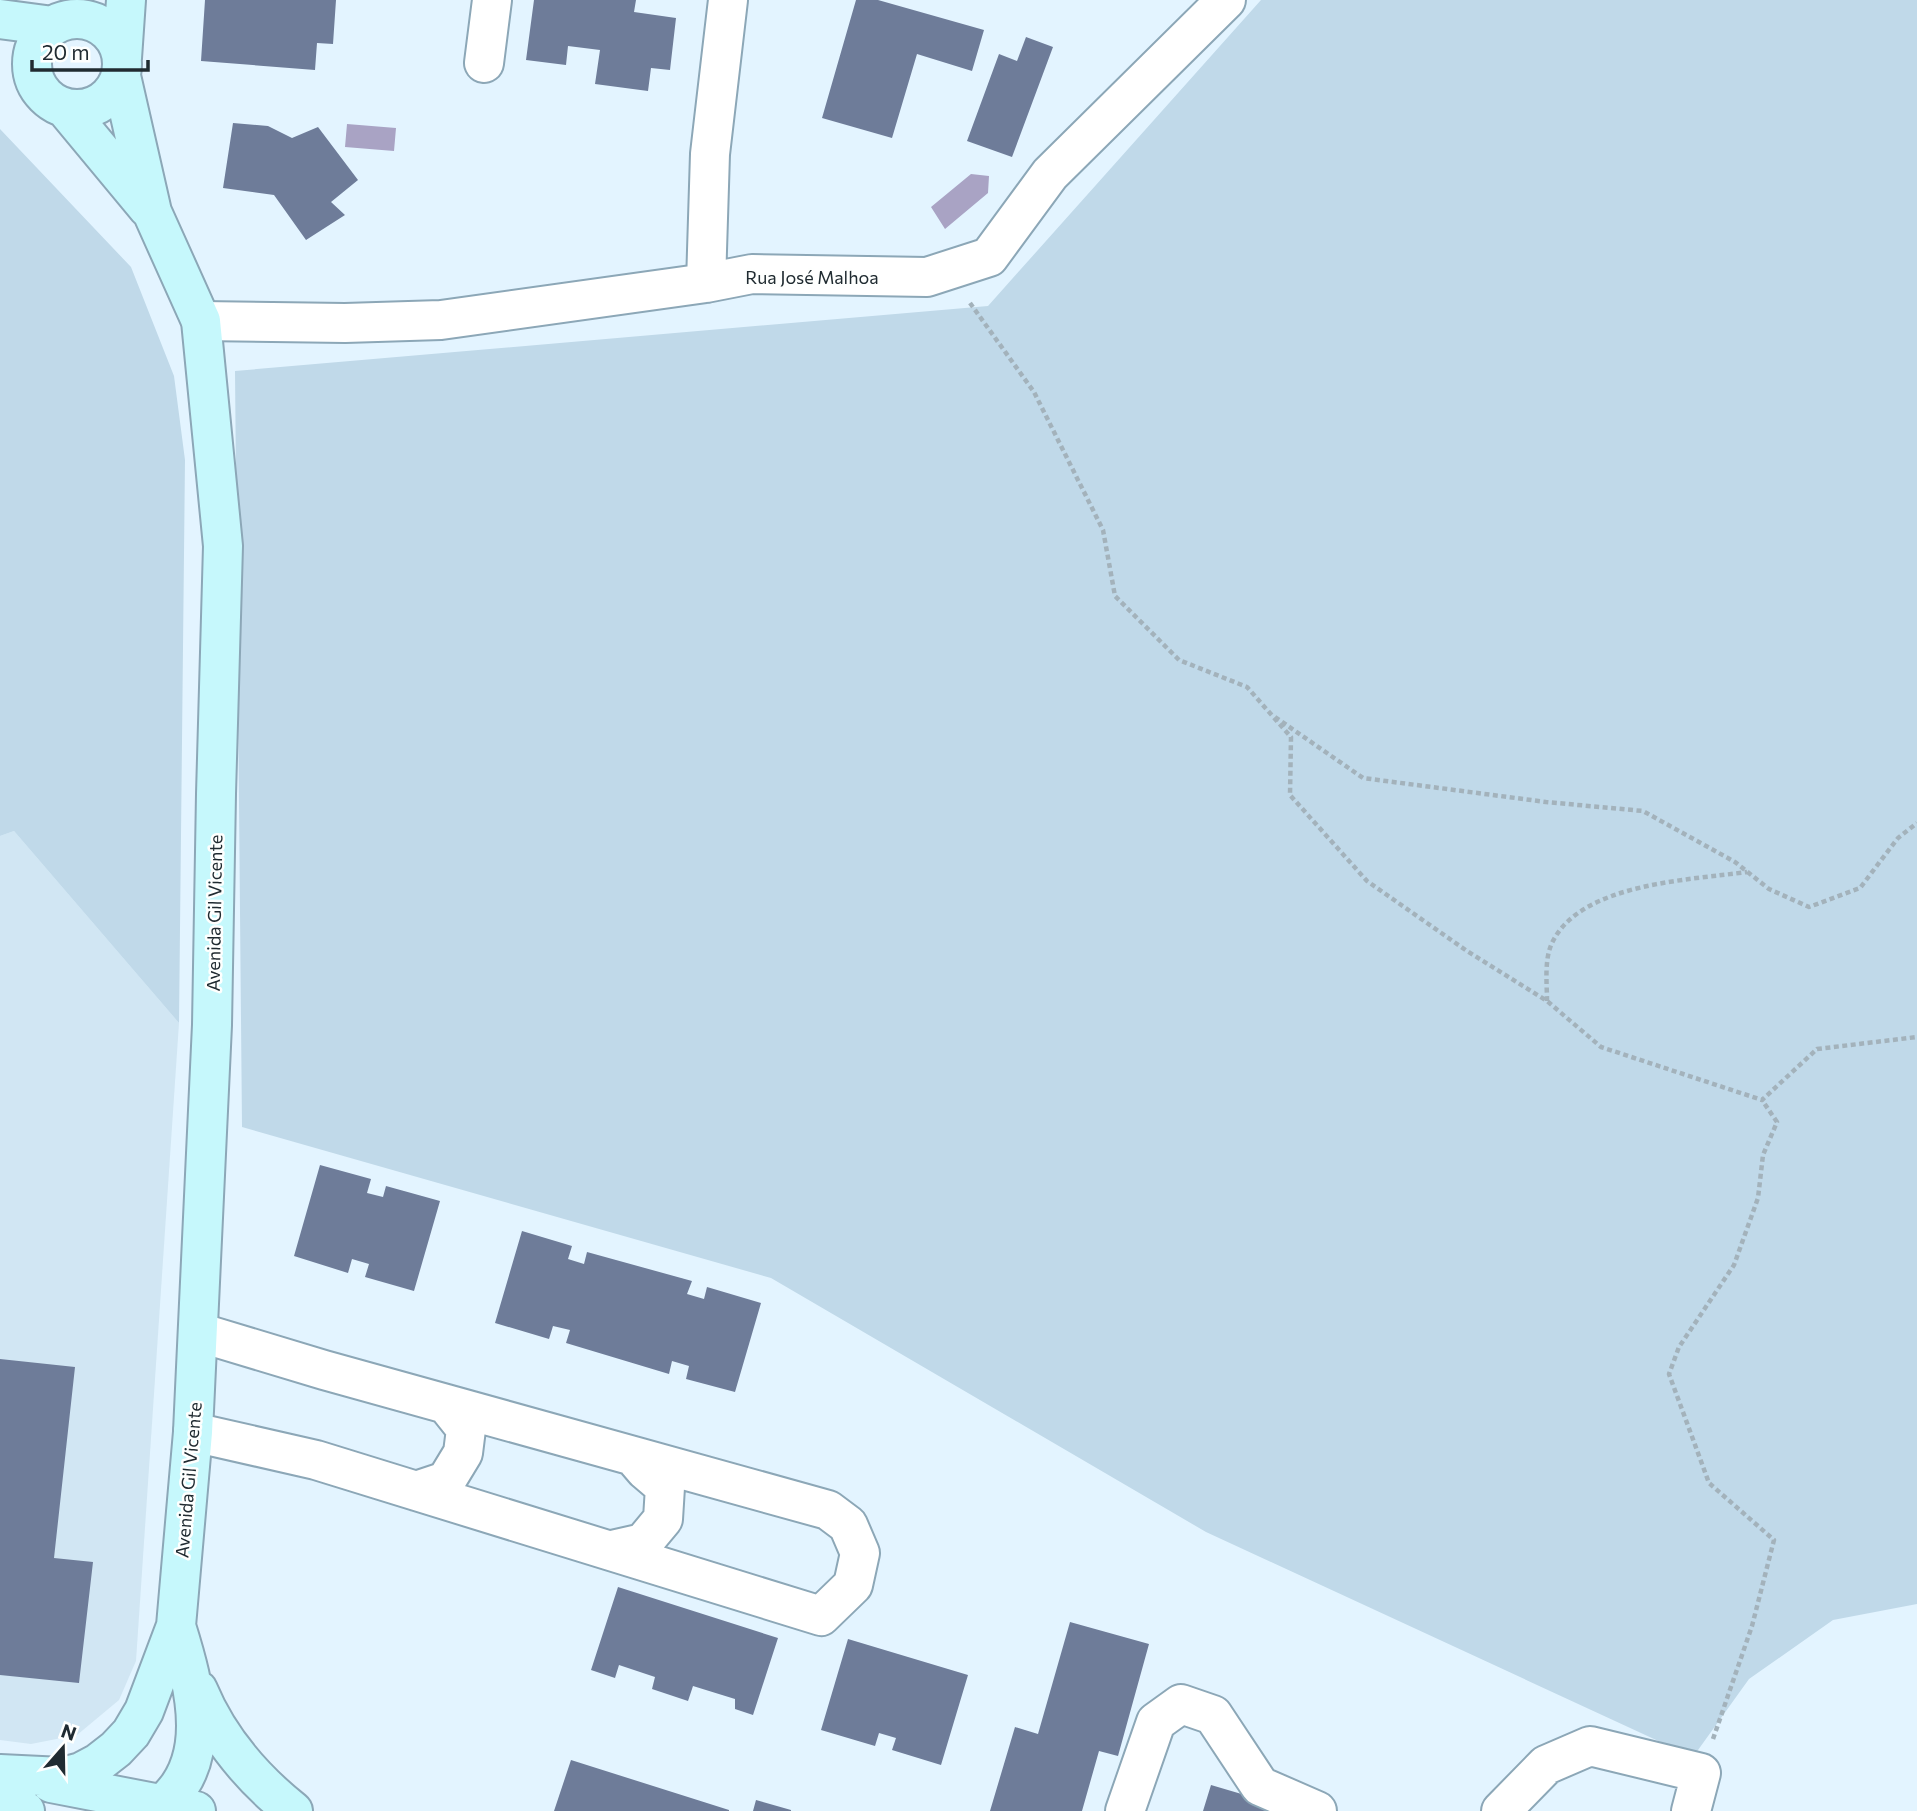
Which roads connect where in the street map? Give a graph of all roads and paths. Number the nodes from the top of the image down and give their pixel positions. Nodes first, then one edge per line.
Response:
1 (126, 0) edge
2 (492, 0) edge
3 (729, 0) edge
4 (1226, 0) edge
5 (67, 15) edge
6 (0, 19) edge
7 (484, 63) dead end
8 (122, 67) junction
9 (0, 70) edge
10 (55, 102) junction
11 (152, 212) junction
12 (947, 271) junction
13 (706, 283) junction
14 (201, 321) junction
15 (1269, 713) junction
16 (1917, 822) edge
17 (1748, 872) junction
18 (1547, 1001) junction
19 (1917, 1037) edge
20 (1762, 1100) junction
21 (198, 1332) junction
22 (446, 1404) junction
23 (193, 1432) junction
24 (633, 1456) junction
25 (416, 1491) junction
26 (612, 1550) junction
27 (176, 1626) junction
28 (189, 1666) junction
29 (1701, 1773) junction
30 (10, 1792) edge
31 (171, 1809) edge
32 (293, 1811) edge
33 (1125, 1811) edge
34 (1317, 1811) edge
35 (1502, 1811) edge
36 (1690, 1811) edge

1 - 8 street
2 - 7 street
3 - 13 street
4 - 12 street, Rua José Malhoa
5 - 6 street
5 - 8 street
5 - 10 street
8 - 10 street
8 - 11 street
9 - 10 street
10 - 11 street
11 - 14 street, Avenida Gil Vicente
12 - 13 street, Rua José Malhoa
12 - 15 path
13 - 14 street, Rua José Malhoa
14 - 21 street, Avenida Gil Vicente
15 - 17 path
15 - 18 path
16 - 17 path
17 - 18 path
18 - 20 path
19 - 20 path
20 - 29 path
21 - 22 street
21 - 23 street, Avenida Gil Vicente
22 - 24 street
22 - 25 street
23 - 25 street
23 - 27 street, Avenida Gil Vicente
24 - 26 street
24 - 26 street
25 - 26 street
27 - 28 street
27 - 30 street
28 - 31 street
28 - 32 street
29 - 35 street
29 - 36 street
30 - 31 street
33 - 34 street

